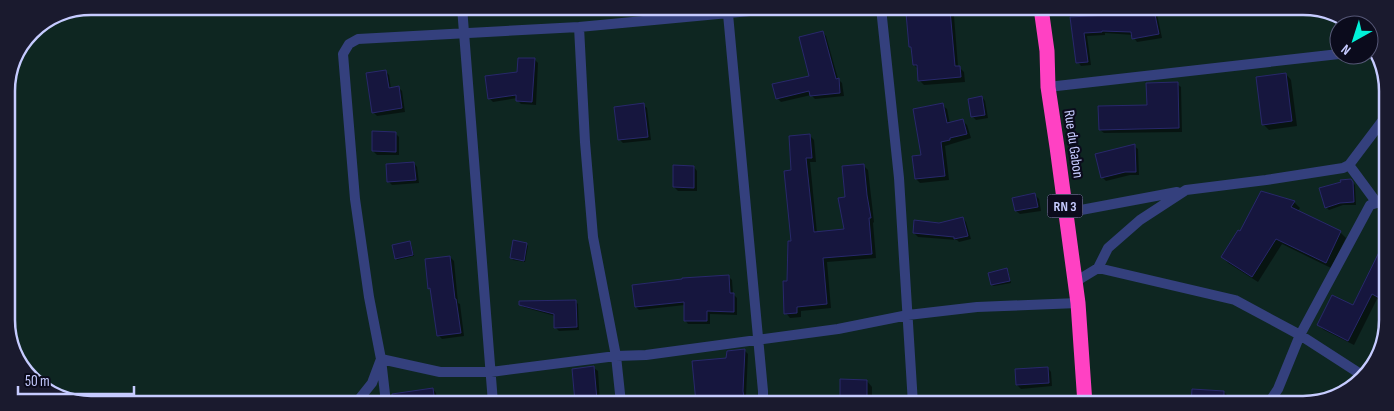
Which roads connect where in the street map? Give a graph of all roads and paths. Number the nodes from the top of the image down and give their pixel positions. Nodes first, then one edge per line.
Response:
1 (463, 15) edge
2 (717, 15) edge
3 (728, 15) edge
4 (882, 15) edge
5 (1042, 15) edge
6 (579, 27) junction
7 (465, 33) junction
8 (1329, 55) edge
9 (1048, 87) junction
10 (1379, 125) edge
11 (1349, 165) junction
12 (1186, 190) junction
13 (1065, 212) junction
14 (1098, 268) junction
15 (1075, 282) junction
16 (1078, 302) junction
17 (908, 315) junction
18 (1300, 335) junction
19 (758, 339) junction
20 (616, 356) junction
21 (381, 359) junction
22 (491, 372) junction
23 (1358, 372) edge
24 (361, 396) edge
25 (385, 396) edge
26 (493, 396) edge
27 (620, 396) edge
28 (763, 396) edge
29 (913, 396) edge
30 (1084, 396) edge
31 (1273, 396) edge

1 - 7 street
2 - 6 street
3 - 19 street
4 - 17 street
5 - 9 highway, Rue du Gabon / RN 3
6 - 7 street
6 - 20 street
7 - 21 street
7 - 22 street
8 - 9 street
9 - 13 highway, Rue du Gabon / RN 3
10 - 11 street
11 - 12 street
11 - 18 street
12 - 13 street
12 - 14 street
13 - 15 highway, Rue du Gabon / RN 3
14 - 15 street
14 - 18 street
15 - 16 highway, Rue du Gabon / RN 3
16 - 17 street
16 - 30 highway, Rue du Gabon / RN 3
17 - 19 street
17 - 29 street
18 - 23 street
18 - 31 street
19 - 20 street
19 - 28 street
20 - 22 street
20 - 27 street
21 - 22 street
21 - 24 street
21 - 25 street
22 - 26 street

